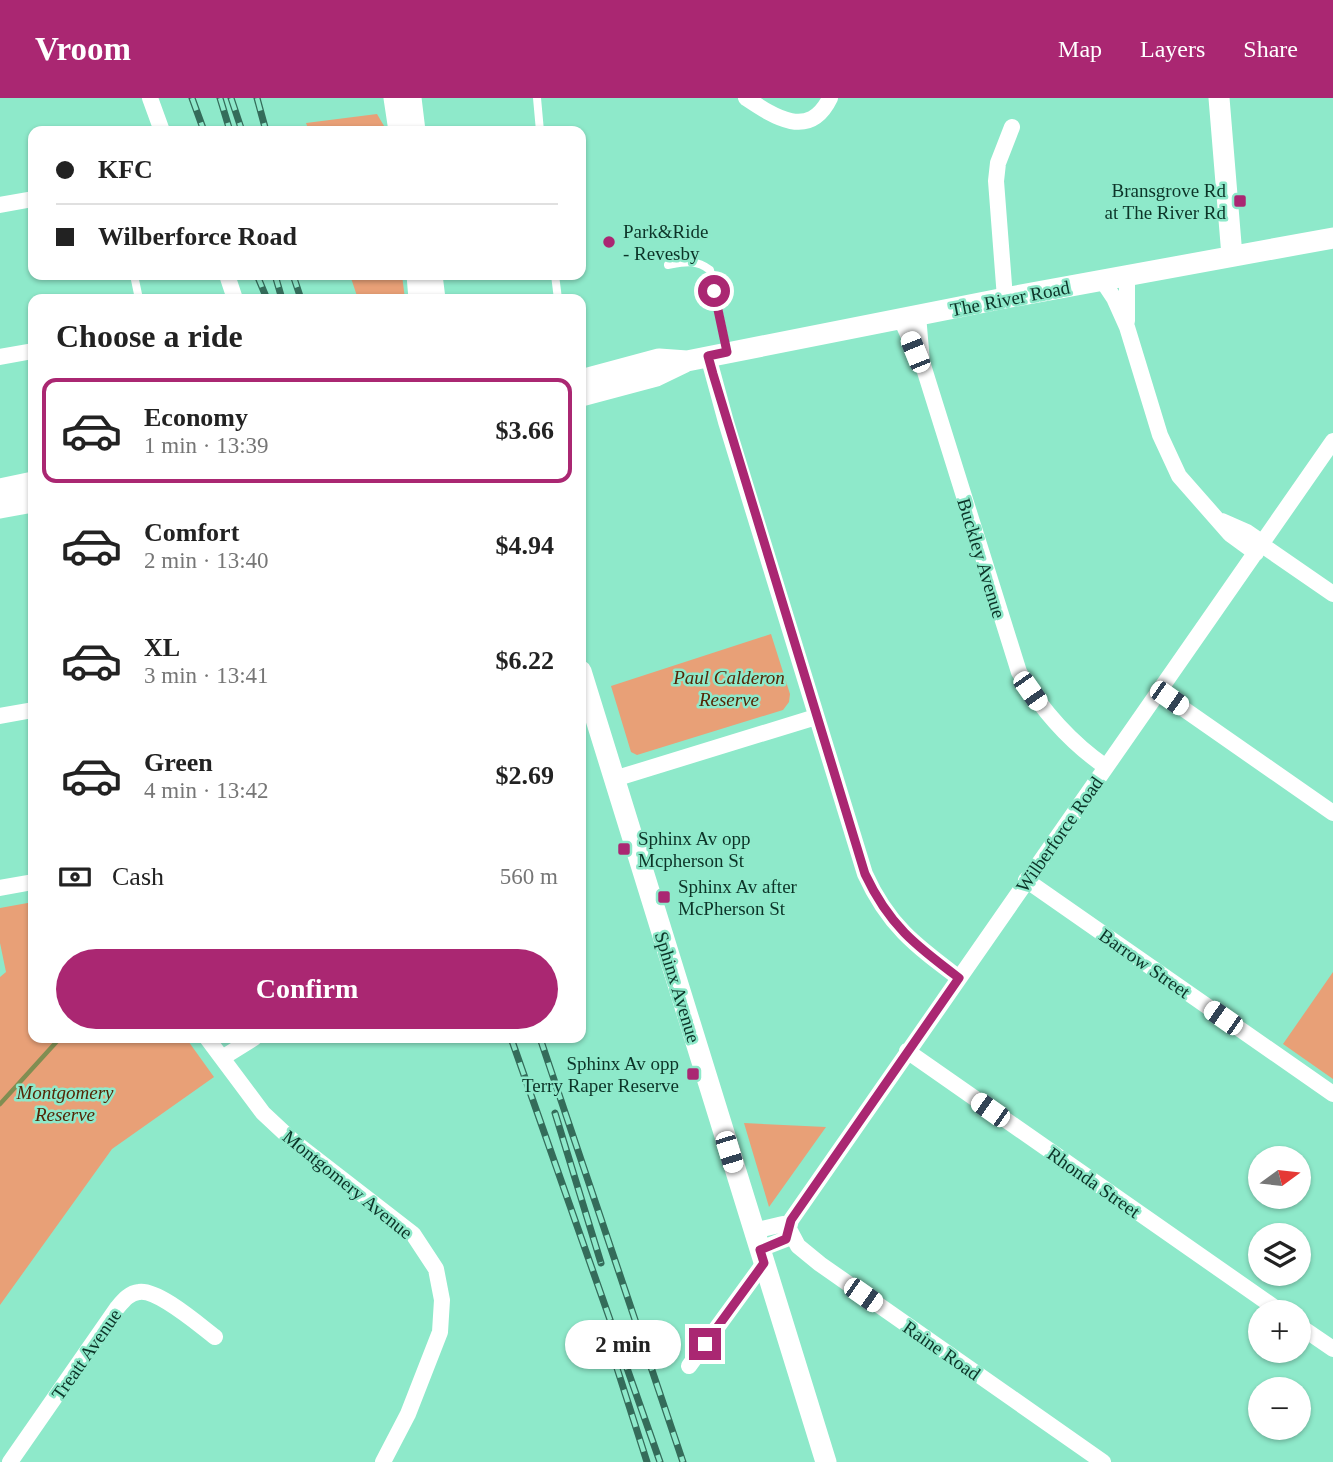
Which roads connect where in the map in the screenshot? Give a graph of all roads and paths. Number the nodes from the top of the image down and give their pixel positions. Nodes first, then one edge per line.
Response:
1 (150, 98) edge
2 (394, 98) edge
3 (412, 98) edge
4 (537, 98) edge
5 (746, 98) edge
6 (830, 98) edge
7 (1219, 98) edge
8 (160, 126) edge
9 (398, 126) edge
10 (415, 126) edge
11 (540, 126) edge
12 (1012, 127) dead end
13 (28, 200) edge
14 (0, 205) edge
15 (1333, 238) edge
16 (1232, 256) junction
17 (668, 265) dead end
18 (1127, 276) junction
19 (1102, 280) junction
20 (1005, 298) junction
21 (909, 317) junction
22 (1127, 327) junction
23 (28, 352) edge
24 (718, 354) junction
25 (0, 357) edge
26 (687, 361) junction
27 (586, 379) edge
28 (586, 395) edge
29 (1333, 441) edge
30 (28, 483) edge
31 (0, 489) edge
32 (28, 503) edge
33 (0, 507) edge
34 (1260, 547) junction
35 (1333, 594) edge
36 (586, 687) edge
37 (1158, 691) junction
38 (28, 711) edge
39 (0, 716) edge
40 (816, 717) junction
41 (1109, 763) junction
42 (614, 779) junction
43 (1333, 813) edge
44 (1026, 880) junction
45 (28, 883) edge
46 (0, 888) edge
47 (959, 978) junction
48 (211, 1043) edge
49 (246, 1043) edge
50 (907, 1051) junction
51 (222, 1058) junction
52 (1333, 1094) edge
53 (789, 1229) junction
54 (759, 1248) junction
55 (1264, 1300) edge
56 (1311, 1334) edge
57 (215, 1337) dead end
58 (1333, 1348) edge
59 (689, 1366) dead end
60 (10, 1462) edge
61 (383, 1462) edge
62 (826, 1462) edge
63 (1103, 1462) edge

1 - 8 street
2 - 3 main road
2 - 9 main road
3 - 10 main road
4 - 11 lane
5 - 6 street
7 - 16 main road
12 - 20 street
13 - 14 street
15 - 16 main road, The River Road
16 - 18 main road, The River Road
17 - 24 lane
18 - 19 main road, The River Road
18 - 22 street
19 - 20 main road, The River Road
19 - 22 street
20 - 21 main road, The River Road
21 - 24 main road, The River Road
21 - 41 street, Buckley Avenue
22 - 34 street
23 - 25 street
24 - 26 main road, The River Road
24 - 40 street
26 - 27 main road, The River Road
26 - 28 main road, The River Road
29 - 34 street, Wilberforce Road
30 - 31 main road
32 - 33 main road
34 - 35 street
34 - 37 street, Wilberforce Road
36 - 42 main road, Sphinx Avenue
37 - 41 street, Wilberforce Road
37 - 43 street
38 - 39 street
40 - 42 street
40 - 47 street
41 - 44 street, Wilberforce Road
42 - 54 main road, Sphinx Avenue
44 - 47 street, Wilberforce Road
44 - 52 street, Barrow Street
45 - 46 street
47 - 50 street, Wilberforce Road
48 - 51 street, Montgomery Avenue
49 - 51 street
50 - 53 street, Wilberforce Road
50 - 55 street, Rhonda Street
51 - 61 street, Montgomery Avenue
53 - 54 street, Wilberforce Road
53 - 63 street, Raine Road
54 - 59 street, Wilberforce Road
54 - 62 main road, Sphinx Avenue
56 - 58 street
57 - 60 street, Treatt Avenue

